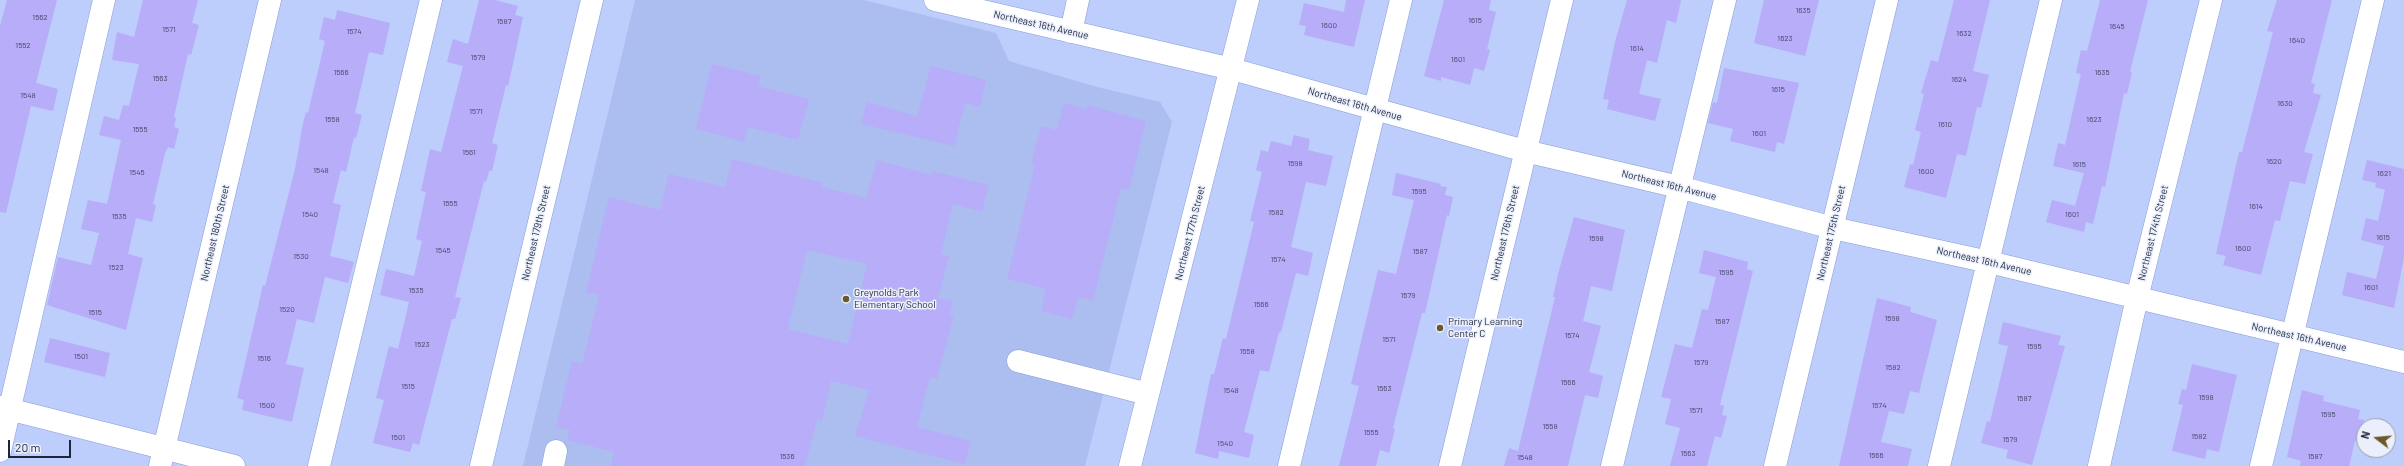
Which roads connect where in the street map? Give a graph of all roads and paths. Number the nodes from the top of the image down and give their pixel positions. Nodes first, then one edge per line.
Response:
1 (104, 0) edge
2 (270, 0) edge
3 (430, 0) edge
4 (592, 0) edge
5 (936, 0) edge
6 (1078, 0) edge
7 (1248, 0) edge
8 (1401, 0) edge
9 (1562, 0) edge
10 (1725, 0) edge
11 (1886, 0) edge
12 (2051, 0) edge
13 (2211, 0) edge
14 (2373, 0) edge
15 (1071, 32) junction
16 (1232, 69) junction
17 (1375, 110) junction
18 (1525, 151) junction
19 (1679, 187) junction
20 (1832, 228) junction
21 (1989, 262) junction
22 (2137, 298) junction
23 (2292, 335) junction
24 (1018, 361) dead end
25 (2404, 362) edge
26 (1148, 394) junction
27 (5, 408) edge
28 (0, 451) edge
29 (162, 458) edge
30 (234, 466) edge
31 (319, 466) edge
32 (481, 466) edge
33 (1130, 466) edge
34 (1290, 466) edge
35 (1450, 466) edge
36 (1612, 466) edge
37 (1775, 466) edge
38 (1938, 466) edge
39 (2099, 466) edge
40 (2260, 466) edge

1 - 27 street
2 - 29 street, Northeast 180th Street
3 - 31 street
4 - 32 street, Northeast 179th Street
5 - 15 street, Northeast 16th Avenue
6 - 15 street
7 - 16 street, Northeast 177th Street
8 - 17 street
9 - 18 street, Northeast 176th Street
10 - 19 street
11 - 20 street, Northeast 175th Street
12 - 21 street
13 - 22 street, Northeast 174th Street
14 - 23 street
15 - 16 street, Northeast 16th Avenue
16 - 17 street, Northeast 16th Avenue
16 - 26 street, Northeast 177th Street
17 - 18 street, Northeast 16th Avenue
17 - 34 street
18 - 19 street, Northeast 16th Avenue
18 - 35 street, Northeast 176th Street
19 - 20 street, Northeast 16th Avenue
19 - 36 street
20 - 21 street, Northeast 16th Avenue
20 - 37 street, Northeast 175th Street
21 - 22 street, Northeast 16th Avenue
21 - 38 street
22 - 23 street, Northeast 16th Avenue
22 - 39 street, Northeast 174th Street
23 - 25 street, Northeast 16th Avenue
23 - 40 street
24 - 26 street
26 - 33 street, Northeast 177th Street
27 - 28 street
27 - 29 street
29 - 30 street

